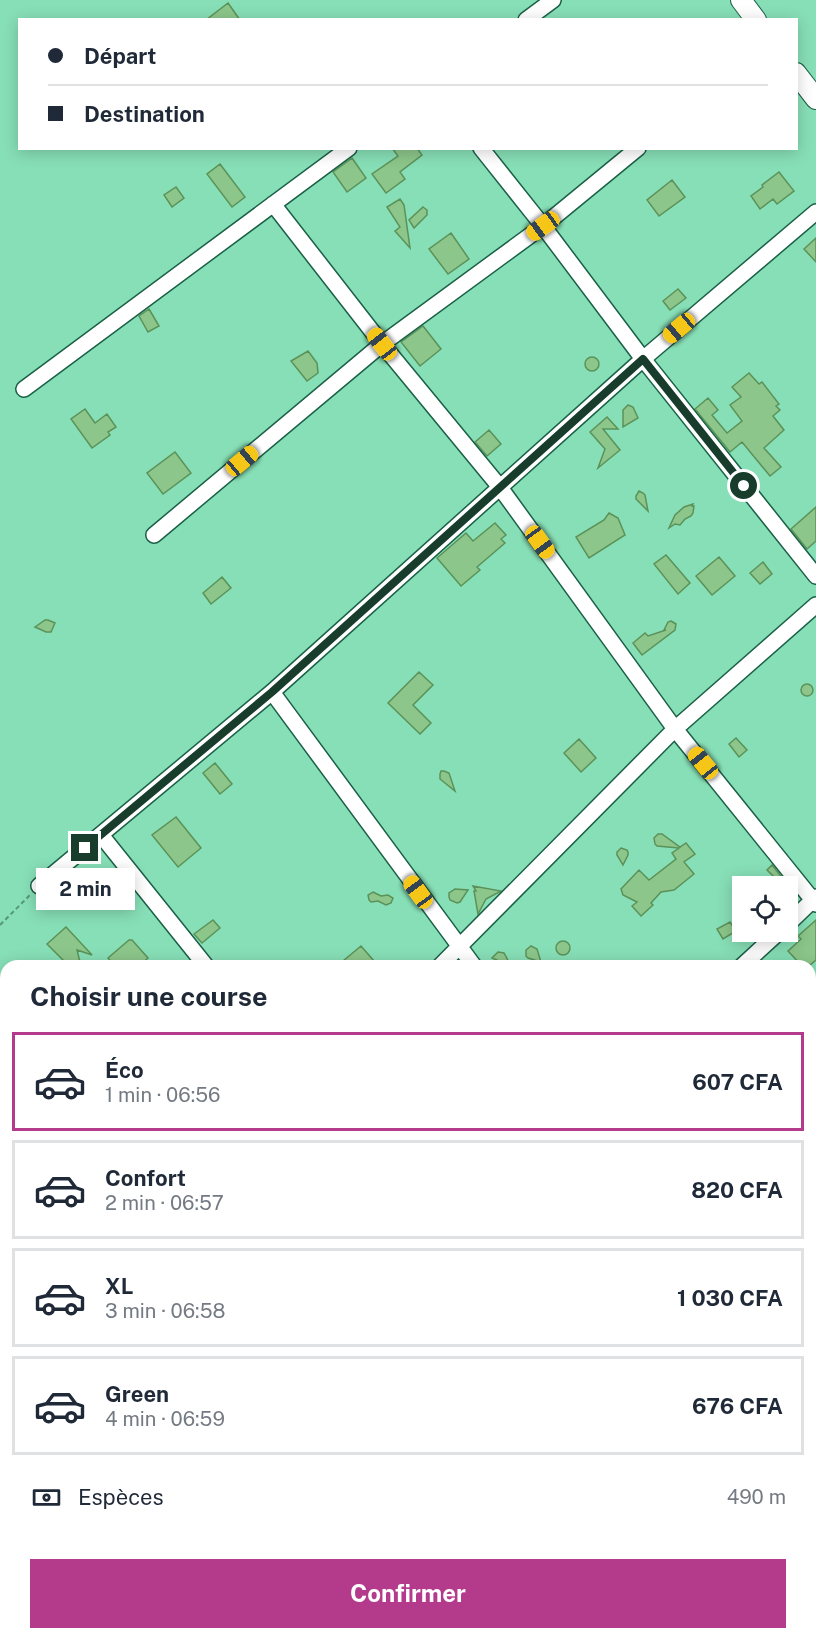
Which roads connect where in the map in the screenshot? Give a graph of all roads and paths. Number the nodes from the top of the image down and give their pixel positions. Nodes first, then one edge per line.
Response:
1 (553, 0) edge
2 (741, 0) edge
3 (529, 18) edge
4 (754, 18) edge
5 (798, 76) edge
6 (816, 99) edge
7 (346, 150) edge
8 (483, 150) edge
9 (636, 150) edge
10 (273, 204) junction
11 (816, 212) edge
12 (543, 226) junction
13 (382, 344) junction
14 (643, 359) junction
15 (24, 389) dead end
16 (500, 486) junction
17 (154, 535) dead end
18 (816, 576) edge
19 (816, 605) edge
20 (272, 692) junction
21 (675, 729) junction
22 (101, 835) junction
23 (39, 886) joint
24 (815, 900) edge
25 (798, 915) edge
26 (0, 925) edge
27 (768, 942) edge
28 (458, 947) junction
29 (201, 960) edge
30 (446, 960) edge
31 (469, 960) edge
32 (749, 960) edge

1 - 3 street
2 - 4 street
5 - 6 street
7 - 10 street
8 - 12 street
9 - 12 street
10 - 13 street
10 - 15 street
11 - 14 street
12 - 13 street
12 - 14 street
13 - 16 street
13 - 17 street
14 - 16 street
14 - 18 street
16 - 20 street
16 - 21 street
19 - 21 street
20 - 22 street
20 - 28 street
21 - 24 street
21 - 28 street
22 - 23 street
22 - 29 street
23 - 26 path
24 - 25 street
27 - 32 street
28 - 30 street
28 - 31 street

